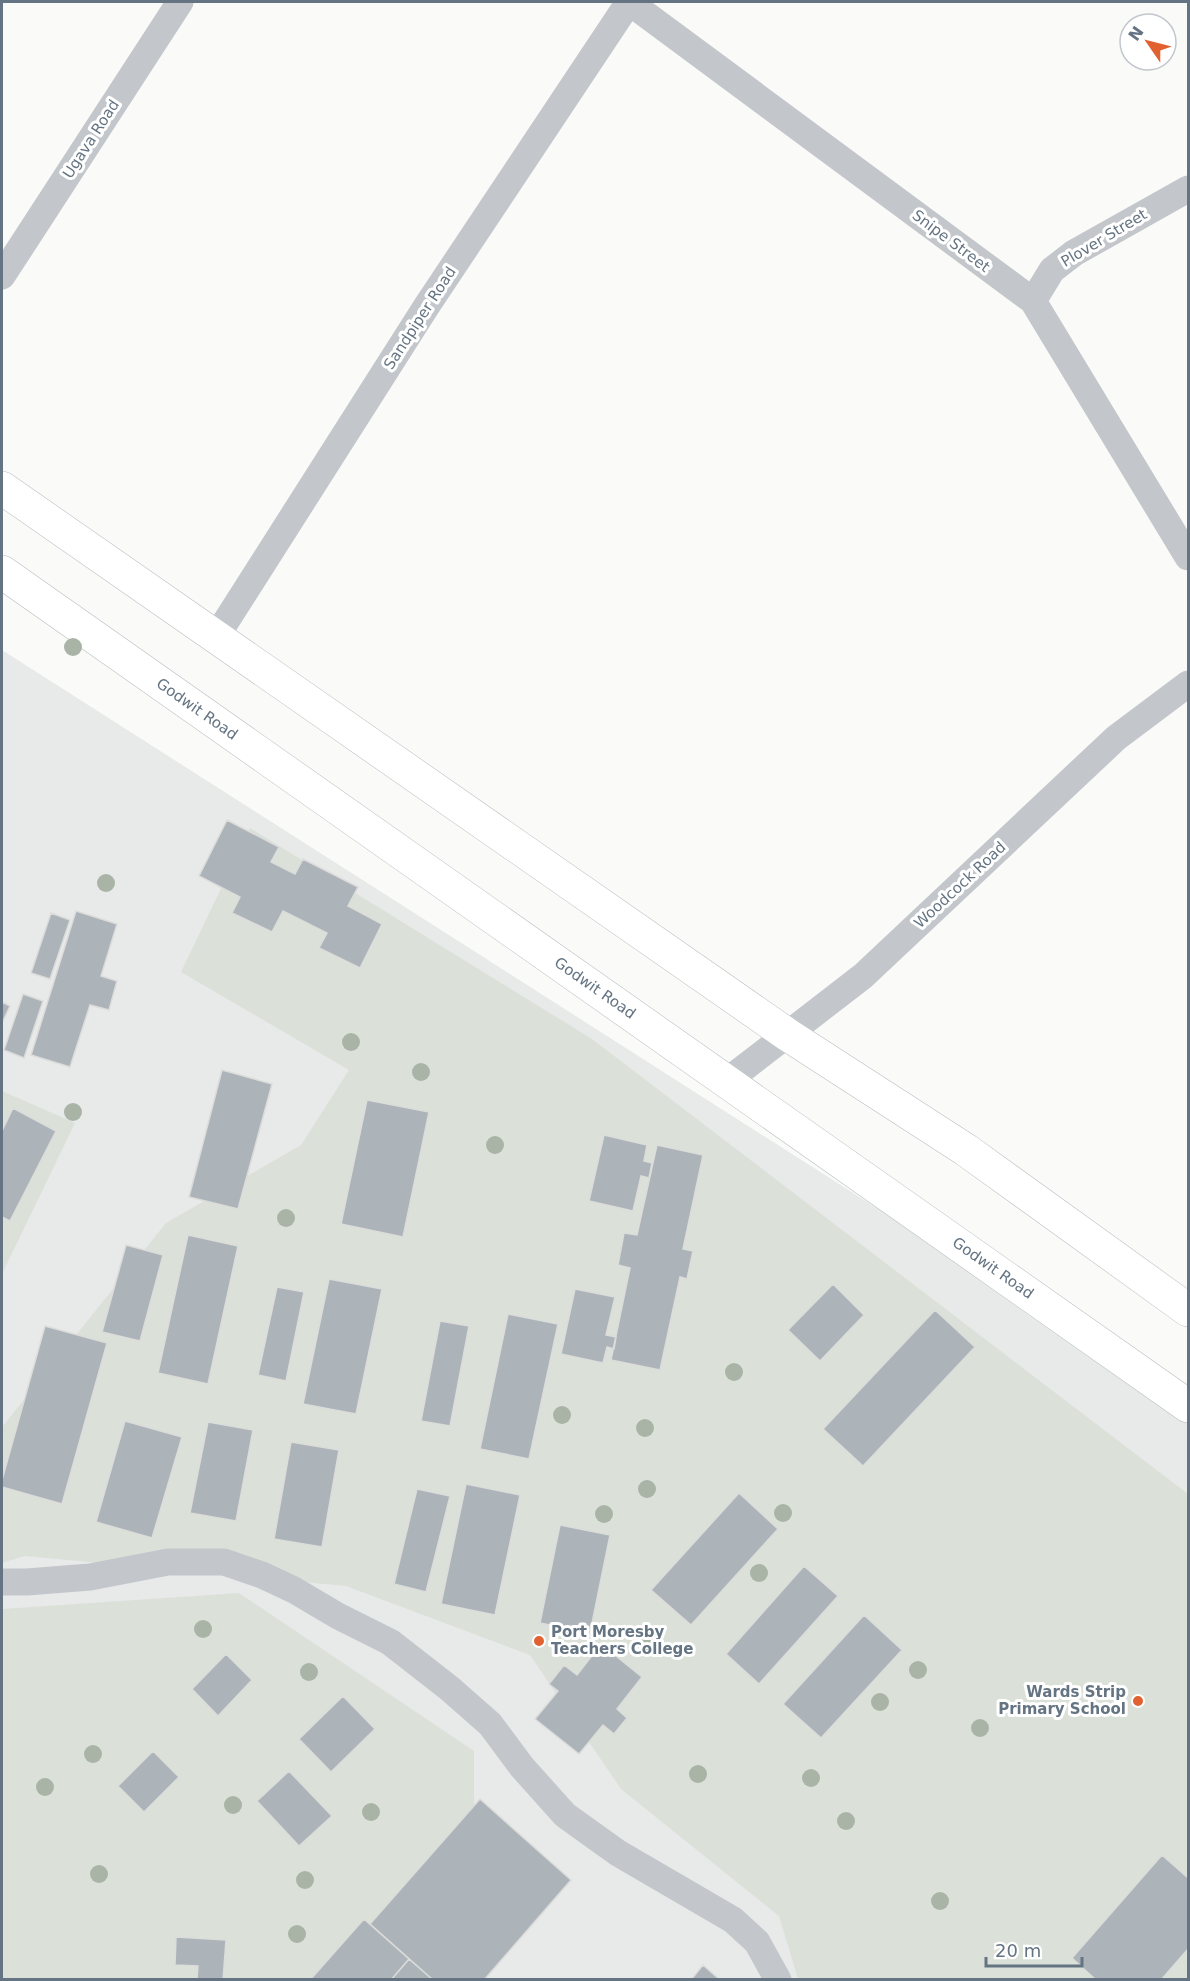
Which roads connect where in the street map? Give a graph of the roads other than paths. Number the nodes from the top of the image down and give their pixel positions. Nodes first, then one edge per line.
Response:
1 (180, 2) edge
2 (629, 2) edge
3 (1188, 189) edge
4 (2, 276) edge
5 (1033, 301) junction
6 (2, 488) edge
7 (1188, 557) edge
8 (2, 573) edge
9 (216, 638) junction
10 (1188, 684) edge
11 (788, 1035) junction
12 (727, 1081) junction
13 (1188, 1310) edge
14 (1188, 1406) edge
15 (2, 1582) edge
16 (778, 1980) edge

1 - 4 street, Ugava Road
2 - 5 street, Snipe Street
2 - 9 street, Sandpiper Road
3 - 5 street, Plover Street
5 - 7 street, Snipe Street
6 - 9 main road
8 - 12 main road, Godwit Road
9 - 11 main road
10 - 11 street, Woodcock Road
11 - 12 street, Woodcock Road
11 - 13 main road
12 - 14 main road, Godwit Road
15 - 16 street

